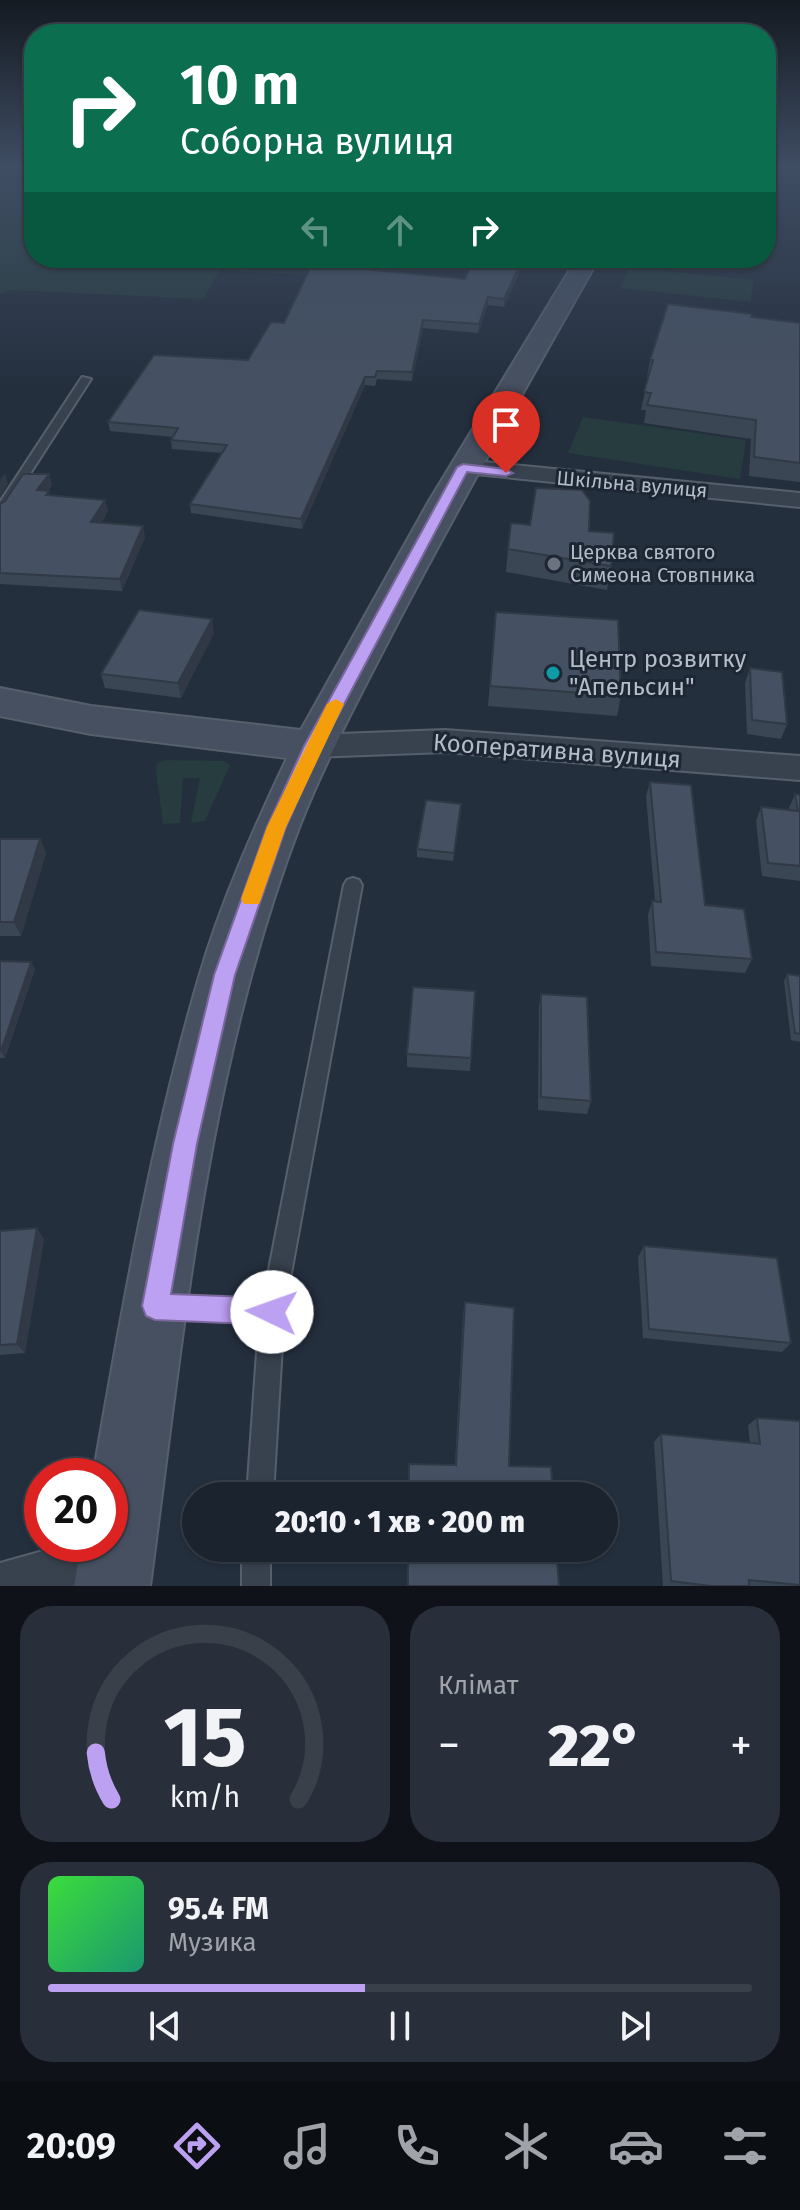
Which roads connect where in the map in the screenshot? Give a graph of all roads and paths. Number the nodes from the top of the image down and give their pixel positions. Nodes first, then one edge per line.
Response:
1 (582, 268) edge
2 (86, 379) dead end
3 (463, 467) junction
4 (800, 500) edge
5 (0, 511) edge
6 (0, 702) edge
7 (313, 746) junction
8 (800, 768) edge
9 (353, 885) dead end
10 (155, 1306) junction
11 (272, 1312) junction
12 (261, 1482) edge
13 (256, 1562) edge
14 (114, 1573) edge
15 (16, 1586) edge
16 (256, 1586) edge

1 - 3 main road
2 - 5 lane
3 - 4 street, Шкільна вулиця
3 - 7 main road
6 - 7 main road
7 - 8 street, Кооперативна вулиця
7 - 10 main road
9 - 11 lane
10 - 11 lane
10 - 14 main road
11 - 12 lane
13 - 16 lane
14 - 15 street

